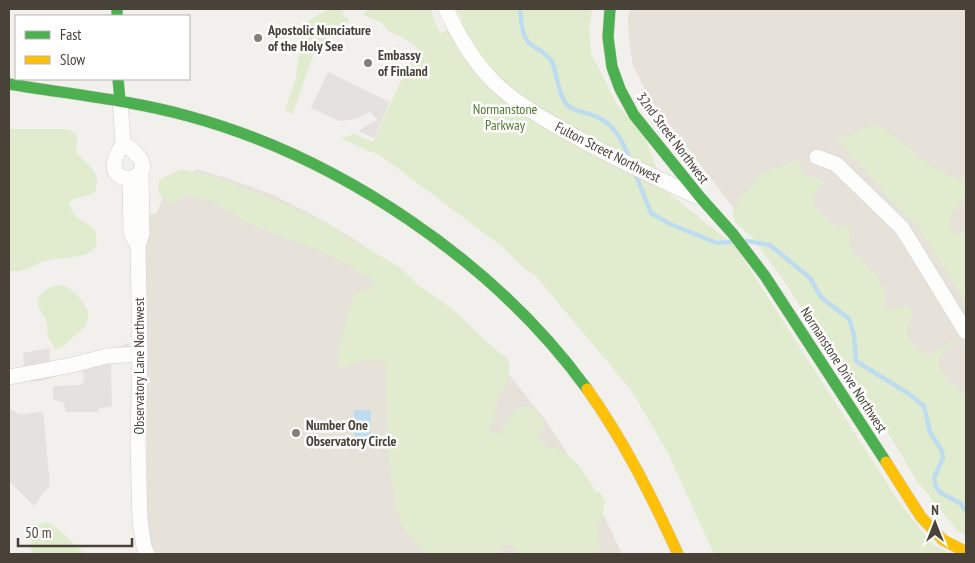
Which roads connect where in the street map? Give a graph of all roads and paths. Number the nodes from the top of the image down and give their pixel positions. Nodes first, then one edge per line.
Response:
1 (446, 9) edge
2 (610, 9) edge
3 (118, 80) edge
4 (9, 84) edge
5 (120, 100) junction
6 (123, 143) junction
7 (817, 157) dead end
8 (136, 174) junction
9 (700, 197) junction
10 (966, 332) edge
11 (140, 354) junction
12 (9, 377) edge
13 (966, 552) edge
14 (147, 554) edge
15 (678, 554) edge

1 - 9 street, Fulton Street Northwest
2 - 9 main road, 32nd Street Northwest
3 - 5 main road
4 - 5 main road
5 - 6 street
5 - 15 main road
6 - 8 street
6 - 8 street
7 - 10 street
8 - 11 street, Observatory Lane Northwest
9 - 13 main road, Normanstone Drive Northwest
11 - 12 street
11 - 14 street, Observatory Lane Northwest

